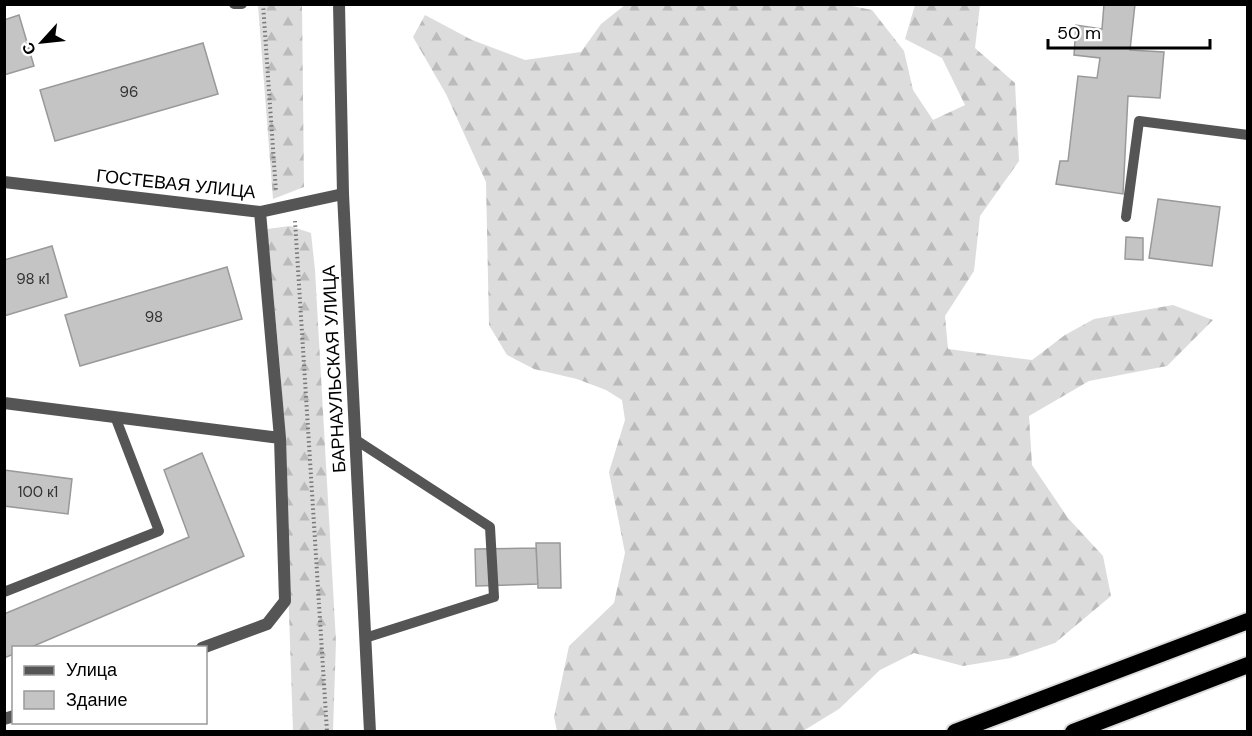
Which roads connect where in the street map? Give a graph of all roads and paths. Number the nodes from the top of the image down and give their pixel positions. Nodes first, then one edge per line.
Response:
1 (234, 4) edge
2 (242, 4) edge
3 (263, 4) edge
4 (339, 4) edge
5 (1248, 135) edge
6 (4, 182) edge
7 (343, 194) junction
8 (278, 208) junction
9 (260, 212) junction
10 (1126, 217) dead end
11 (4, 404) edge
12 (116, 419) junction
13 (280, 438) junction
14 (356, 440) junction
15 (4, 592) edge
16 (1248, 621) edge
17 (365, 638) junction
18 (207, 646) edge
19 (1248, 665) edge
20 (327, 732) edge
21 (370, 732) edge
22 (955, 732) edge
23 (1073, 732) edge

1 - 2 lane
3 - 8 path
4 - 7 street, БАРНАУЛЬСКАЯ УЛИЦА
5 - 10 lane
6 - 9 street, ГОСТЕВАЯ УЛИЦА
7 - 8 street, ГОСТЕВАЯ УЛИЦА
7 - 14 street, БАРНАУЛЬСКАЯ УЛИЦА
8 - 9 street, ГОСТЕВАЯ УЛИЦА
8 - 20 path
9 - 13 street
11 - 12 street
12 - 13 street
12 - 15 lane
13 - 18 street
14 - 17 street, БАРНАУЛЬСКАЯ УЛИЦА
14 - 17 lane
16 - 22 highway
17 - 21 street, БАРНАУЛЬСКАЯ УЛИЦА
19 - 23 highway

